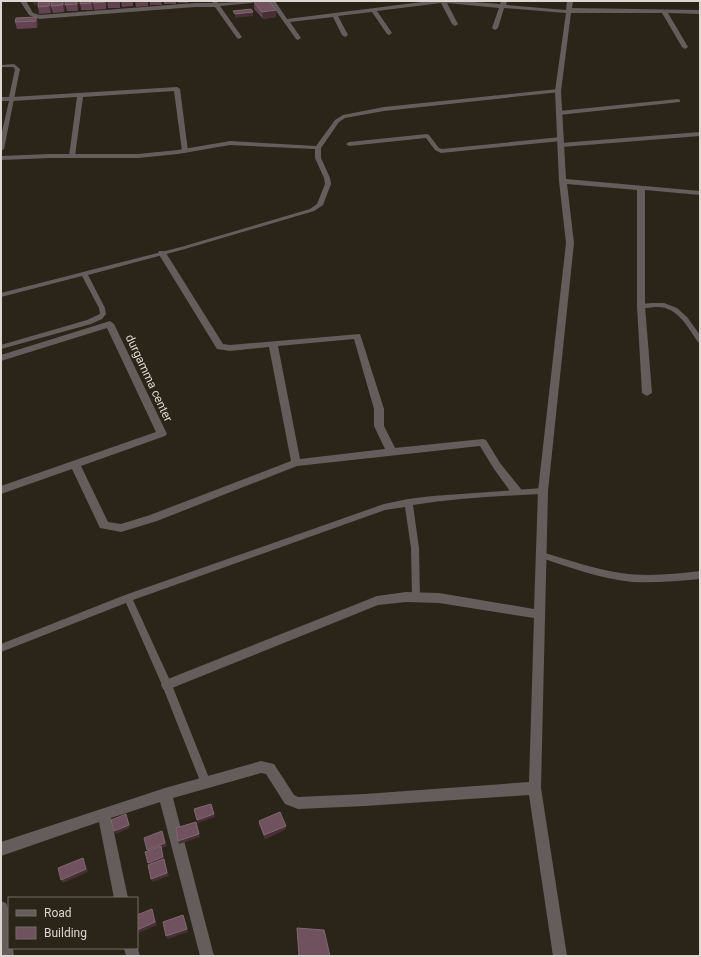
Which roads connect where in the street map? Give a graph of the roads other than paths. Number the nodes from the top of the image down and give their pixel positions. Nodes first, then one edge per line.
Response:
1 (23, 1) edge
2 (252, 1) edge
3 (272, 1) edge
4 (443, 1) edge
5 (216, 3) edge
6 (503, 4) edge
7 (569, 7) edge
8 (374, 10) junction
9 (664, 12) junction
10 (700, 12) edge
11 (334, 14) junction
12 (285, 20) junction
13 (455, 24) dead end
14 (495, 28) dead end
15 (388, 33) dead end
16 (345, 35) dead end
17 (239, 37) dead end
18 (298, 38) dead end
19 (685, 47) dead end
20 (1, 66) edge
21 (558, 90) junction
22 (80, 95) junction
23 (12, 99) junction
24 (1, 100) edge
25 (678, 101) dead end
26 (559, 113) junction
27 (700, 134) edge
28 (561, 142) junction
29 (349, 144) dead end
30 (318, 148) junction
31 (1, 149) edge
32 (185, 151) junction
33 (72, 156) junction
34 (1, 158) edge
35 (563, 181) junction
36 (641, 188) junction
37 (700, 193) edge
38 (162, 253) junction
39 (84, 273) junction
40 (1, 295) edge
41 (641, 306) junction
42 (700, 340) edge
43 (273, 345) junction
44 (1, 347) edge
45 (1, 358) edge
46 (647, 394) dead end
47 (392, 453) junction
48 (296, 463) junction
49 (75, 464) junction
50 (1, 490) edge
51 (543, 491) junction
52 (517, 492) junction
53 (408, 502) junction
54 (541, 555) junction
55 (700, 575) edge
56 (416, 597) junction
57 (128, 598) junction
58 (539, 614) junction
59 (1, 648) edge
60 (167, 685) junction
61 (206, 782) junction
62 (535, 788) junction
63 (165, 794) junction
64 (104, 814) junction
65 (1, 849) edge
66 (121, 897) edge
67 (1, 908) edge
68 (3, 936) edge
69 (8, 956) edge
70 (207, 956) edge
71 (560, 956) edge

1 - 5 street
2 - 5 street
3 - 12 street
4 - 6 street
4 - 8 street
4 - 13 street
5 - 17 street
6 - 7 street
6 - 14 street
7 - 9 street
7 - 21 street
8 - 11 street
8 - 15 street
9 - 10 street
9 - 19 street
11 - 12 street
11 - 16 street
12 - 18 street
20 - 23 lane
21 - 26 street
21 - 30 lane
22 - 23 street
22 - 32 street
22 - 33 street
23 - 24 lane
23 - 31 lane
25 - 26 lane
26 - 28 street
27 - 28 lane
28 - 29 lane
28 - 35 street
30 - 32 lane
30 - 38 lane
32 - 33 lane
33 - 34 lane
35 - 36 street
35 - 51 street
36 - 37 street
36 - 41 street
38 - 39 lane
38 - 43 street
39 - 40 lane
39 - 44 lane
41 - 42 lane
41 - 46 street
43 - 47 street
43 - 48 street
45 - 49 street, durgamma center
47 - 48 street
47 - 52 street
48 - 49 street
49 - 50 street, durgamma center
51 - 52 lane
51 - 54 street
52 - 53 lane
53 - 56 lane
53 - 57 lane
54 - 55 lane
54 - 58 street
56 - 58 street
56 - 60 street
57 - 59 lane
57 - 60 lane
58 - 62 street
60 - 61 lane
61 - 62 street
61 - 63 street
62 - 71 street
63 - 64 street
63 - 70 street
64 - 65 street
64 - 66 street
67 - 68 street
68 - 69 street

